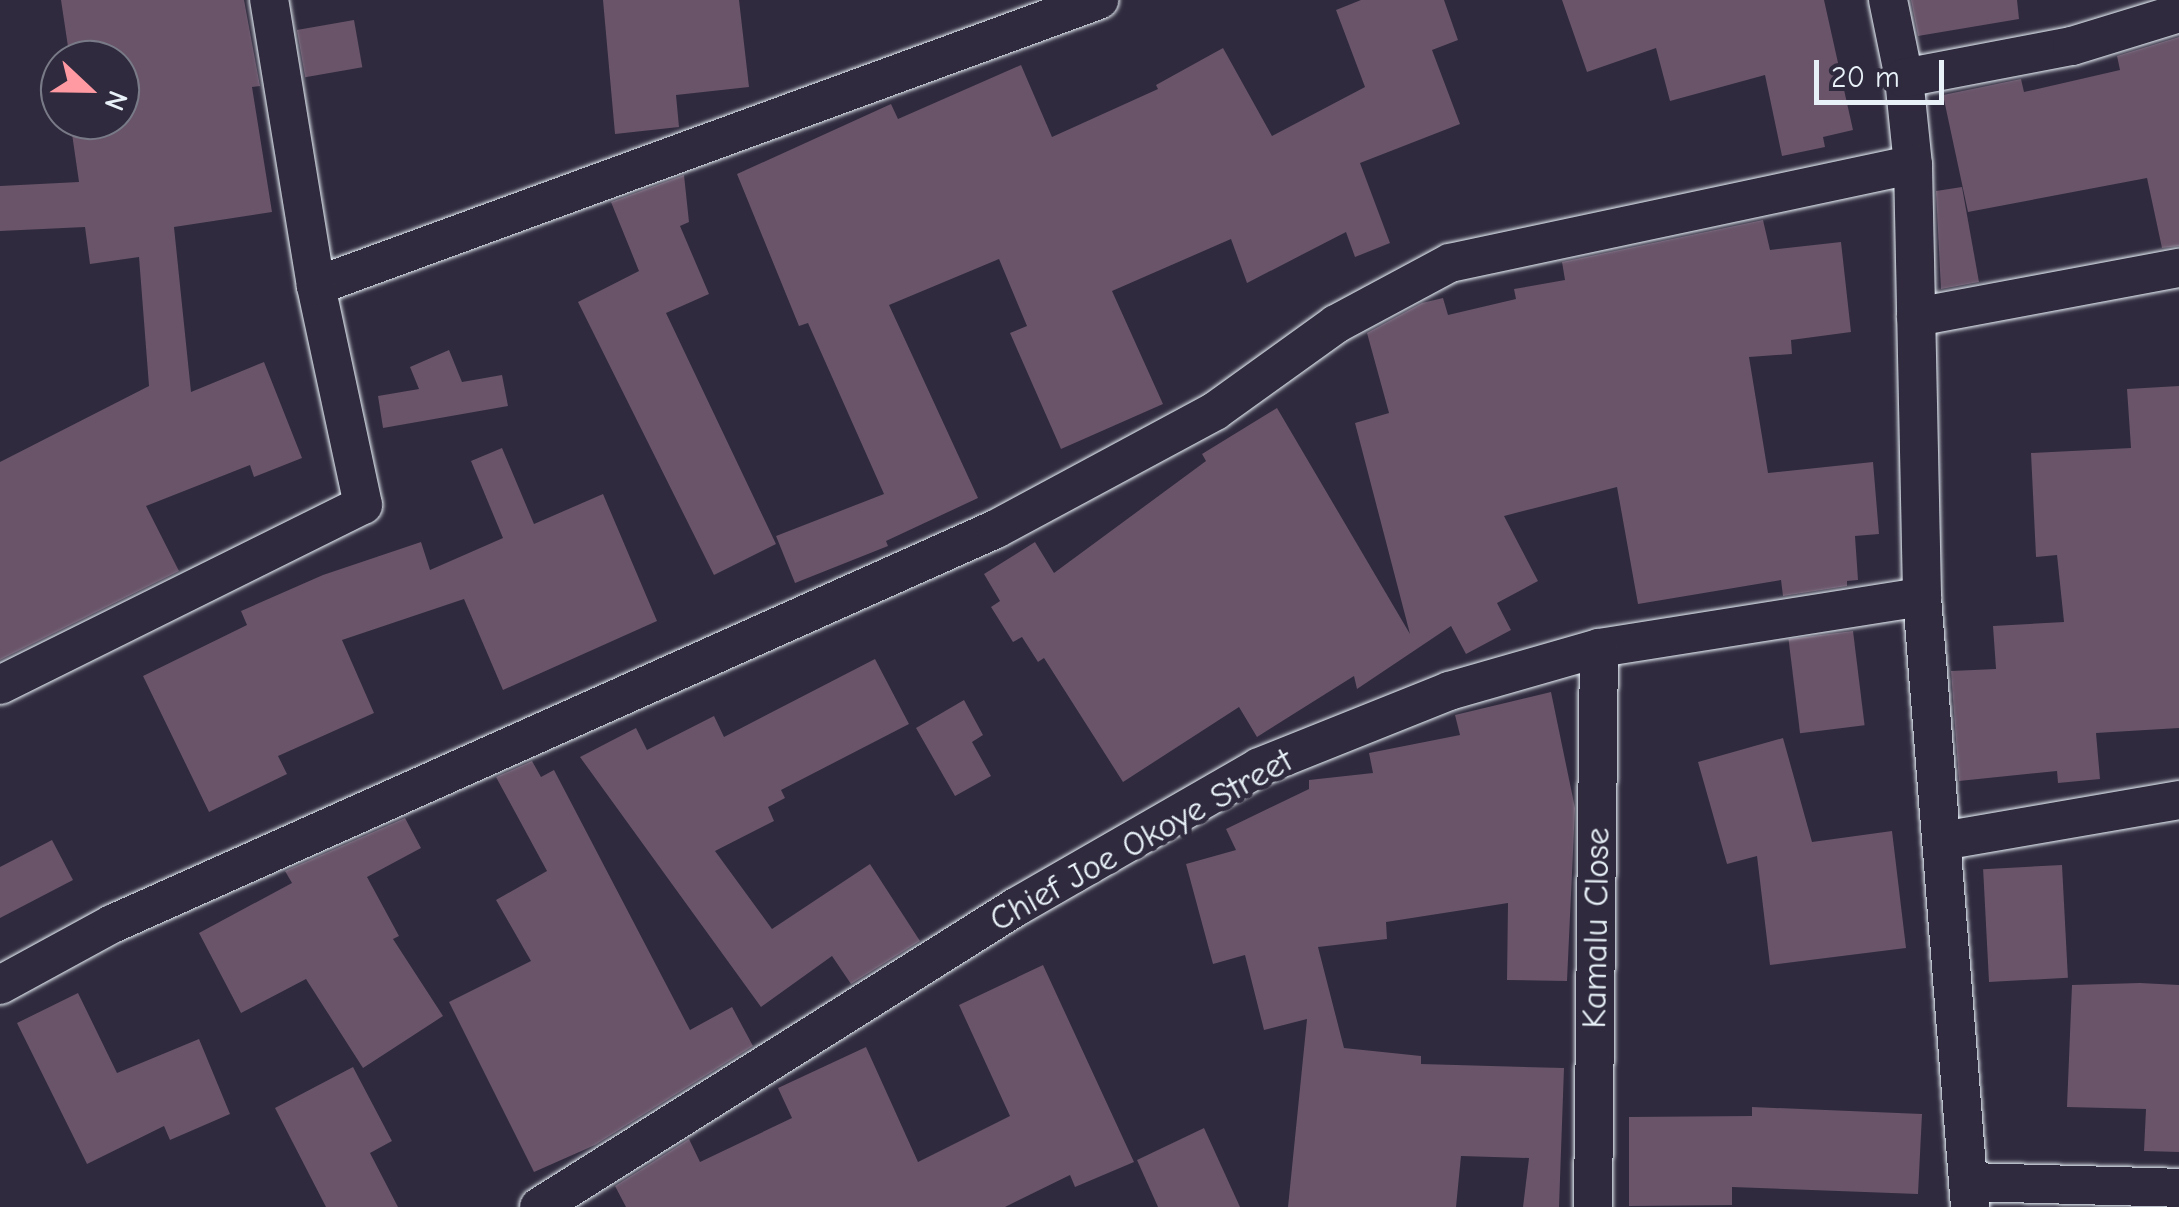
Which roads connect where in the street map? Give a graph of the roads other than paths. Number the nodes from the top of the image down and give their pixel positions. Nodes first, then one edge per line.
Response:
1 (269, 0) edge
2 (1099, 0) edge
3 (1888, 0) edge
4 (2179, 12) edge
5 (1904, 78) junction
6 (1913, 165) junction
7 (2179, 268) edge
8 (316, 286) junction
9 (1916, 317) junction
10 (1922, 598) junction
11 (1599, 648) junction
12 (0, 684) edge
13 (2179, 800) edge
14 (1942, 841) junction
15 (0, 985) edge
16 (2179, 1188) edge
17 (1970, 1194) edge
18 (558, 1202) edge
19 (1593, 1207) edge

1 - 8 street
2 - 8 street
3 - 5 street
4 - 5 street
5 - 6 street
6 - 9 street
6 - 15 street
7 - 9 street
8 - 12 street
9 - 10 street
10 - 11 street, Chief Joe Okoye Street
10 - 14 street
11 - 18 street, Chief Joe Okoye Street
11 - 19 street, Kamalu Close
13 - 14 street
14 - 17 street
16 - 17 street

